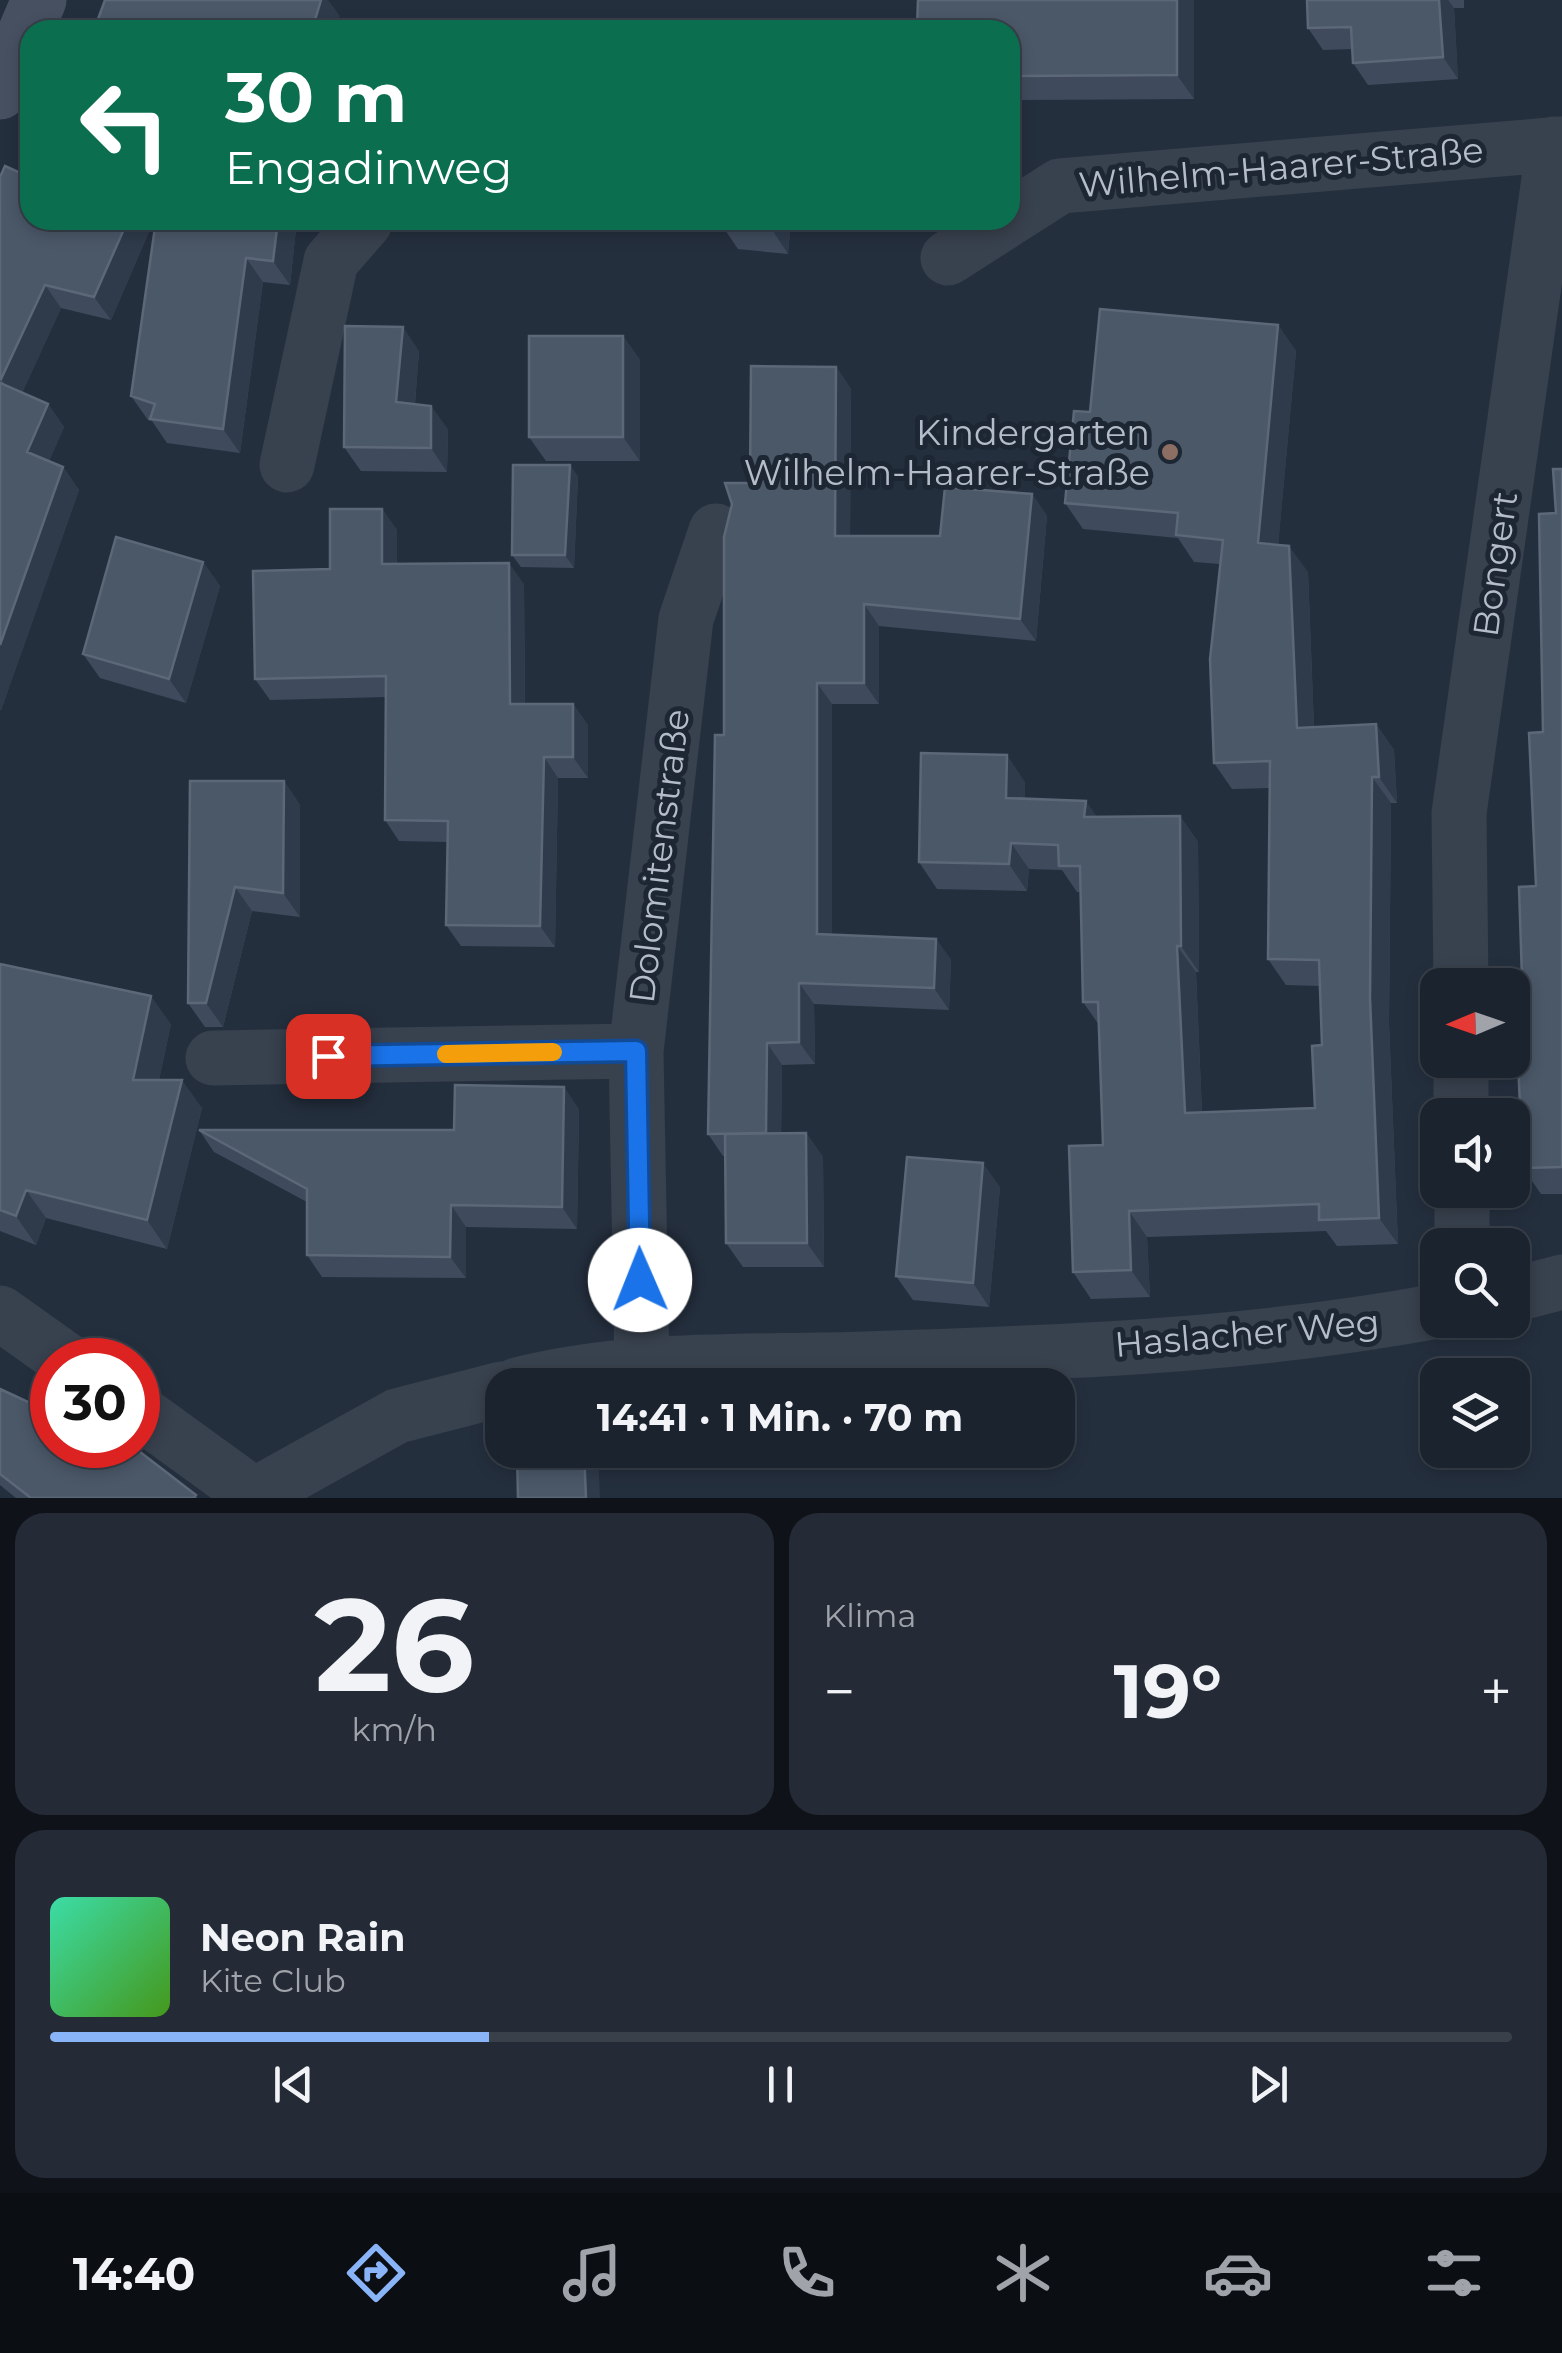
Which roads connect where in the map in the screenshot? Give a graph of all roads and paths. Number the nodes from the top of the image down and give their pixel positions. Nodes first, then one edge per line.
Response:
1 (1558, 144) edge
2 (1020, 211) edge
3 (354, 230) edge
4 (991, 230) edge
5 (948, 258) dead end
6 (287, 465) dead end
7 (716, 532) dead end
8 (1460, 968) edge
9 (636, 1051) junction
10 (212, 1058) dead end
11 (1562, 1282) edge
12 (1530, 1290) edge
13 (0, 1313) edge
14 (1420, 1315) edge
15 (35, 1338) edge
16 (642, 1366) junction
17 (624, 1368) edge
18 (485, 1393) edge
19 (160, 1427) edge
20 (256, 1497) edge

1 - 2 street, Wilhelm-Haarer-Straße
1 - 8 street, Bongert
3 - 6 street
4 - 5 street, Wilhelm-Haarer-Straße
7 - 9 street, Dolomitenstraße
9 - 10 street
9 - 16 street, Dolomitenstraße
11 - 12 street
13 - 15 street
14 - 16 street, Haslacher Weg
16 - 17 street, Haslacher Weg
18 - 20 street
19 - 20 street

